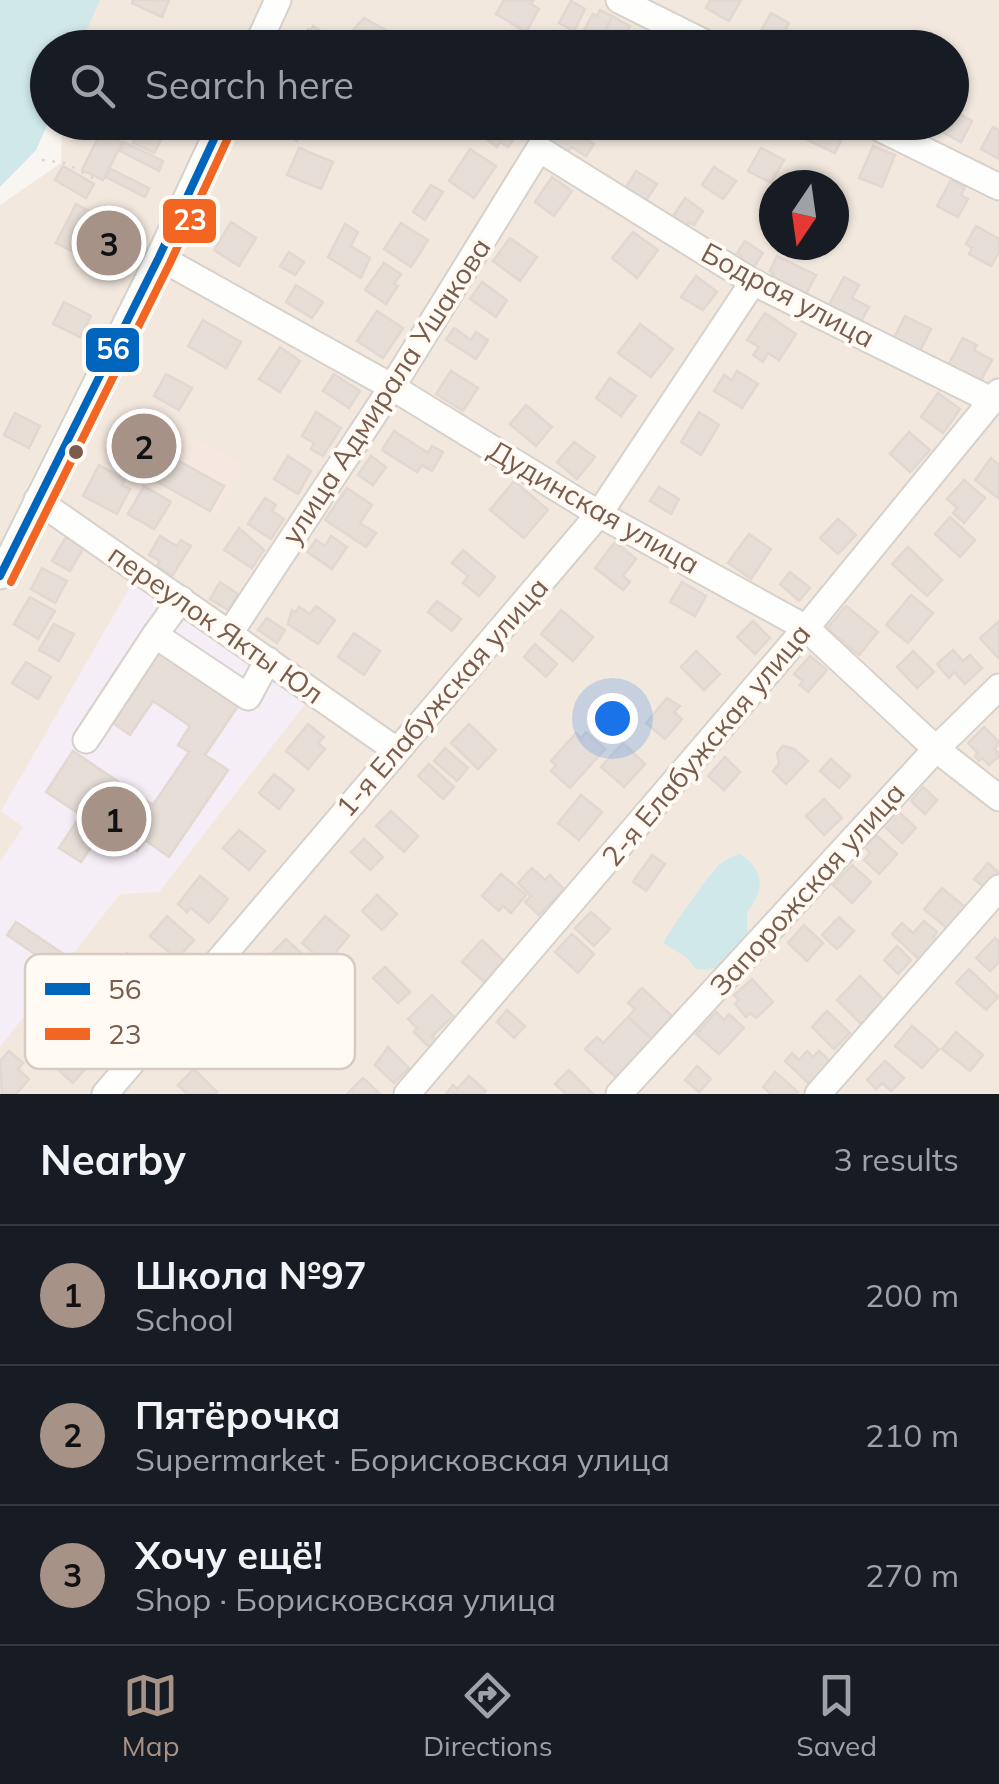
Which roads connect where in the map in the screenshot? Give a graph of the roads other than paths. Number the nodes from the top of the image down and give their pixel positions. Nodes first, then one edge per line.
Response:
1 (278, 0) edge
2 (619, 0) edge
3 (264, 30) edge
4 (679, 30) edge
5 (214, 140) edge
6 (904, 140) edge
7 (539, 149) joint
8 (999, 186) edge
9 (159, 257) junction
10 (753, 282) junction
11 (392, 387) junction
12 (995, 396) edge
13 (37, 500) junction
14 (599, 514) junction
15 (0, 576) edge
16 (181, 599) junction
17 (806, 628) junction
18 (230, 632) junction
19 (154, 635) junction
20 (268, 660) junction
21 (999, 687) edge
22 (86, 740) dead end
23 (936, 748) junction
24 (396, 750) junction
25 (999, 798) edge
26 (999, 888) edge
27 (223, 954) edge
28 (126, 1069) edge
29 (105, 1094) edge
30 (408, 1094) edge
31 (619, 1094) edge
32 (818, 1094) edge

1 - 3 street
2 - 4 street
5 - 9 street
6 - 8 street
7 - 10 street, Бодрая улица
7 - 11 street, улица Адмирала Ушакова
9 - 11 street, Дудинская улица
9 - 13 street
10 - 12 street, Бодрая улица
10 - 14 street, 1-я Елабужская улица
11 - 14 street, Дудинская улица
11 - 18 street, улица Адмирала Ушакова
12 - 17 street, 2-я Елабужская улица
13 - 15 street
13 - 16 street, переулок Якты Юл
14 - 17 street, Дудинская улица
14 - 24 street, 1-я Елабужская улица
16 - 18 street, переулок Якты Юл
16 - 19 street
17 - 23 street, Дудинская улица
17 - 30 street, 2-я Елабужская улица
18 - 20 street, переулок Якты Юл
19 - 20 street
19 - 22 street
20 - 24 street, переулок Якты Юл
21 - 23 street, Запорожская улица
23 - 25 street, Дудинская улица
23 - 31 street, Запорожская улица
24 - 27 street, 1-я Елабужская улица
26 - 32 street
28 - 29 street, 1-я Елабужская улица

